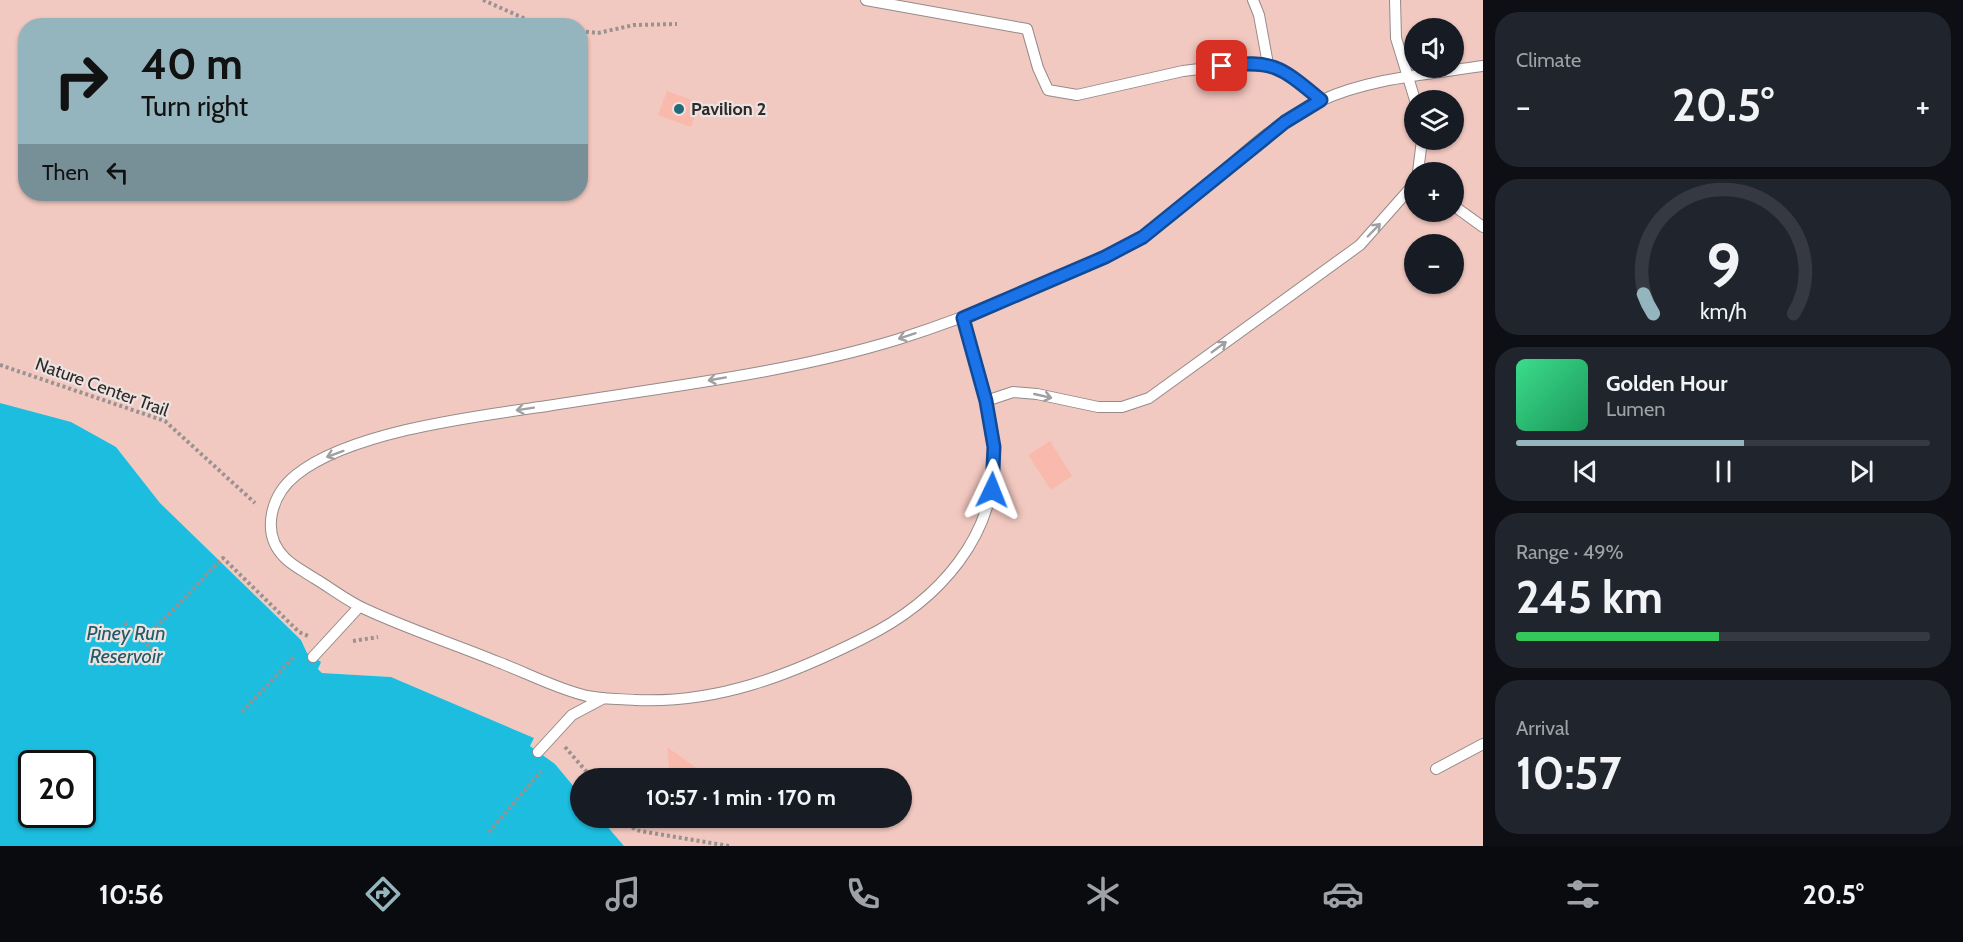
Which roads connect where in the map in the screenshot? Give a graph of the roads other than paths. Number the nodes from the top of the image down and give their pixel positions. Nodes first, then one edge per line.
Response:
1 (866, 0) edge
2 (1253, 0) edge
3 (1395, 0) edge
4 (1404, 62) edge
5 (1268, 64) junction
6 (1483, 66) edge
7 (1464, 69) edge
8 (1404, 78) edge
9 (1321, 100) junction
10 (1404, 195) edge
11 (1464, 213) edge
12 (1483, 227) edge
13 (963, 318) junction
14 (986, 401) junction
15 (359, 607) junction
16 (313, 657) dead end
17 (605, 698) junction
18 (1483, 744) edge
19 (538, 752) dead end
20 (1436, 769) dead end

1 - 5 lane
2 - 5 lane
3 - 4 lane
5 - 9 lane
6 - 7 lane
8 - 9 lane
9 - 13 lane
14 -> 10 lane
11 - 12 lane
13 - 14 lane
13 -> 15 lane
14 - 17 lane
15 - 16 lane
15 - 17 lane
17 - 19 lane
18 - 20 lane

